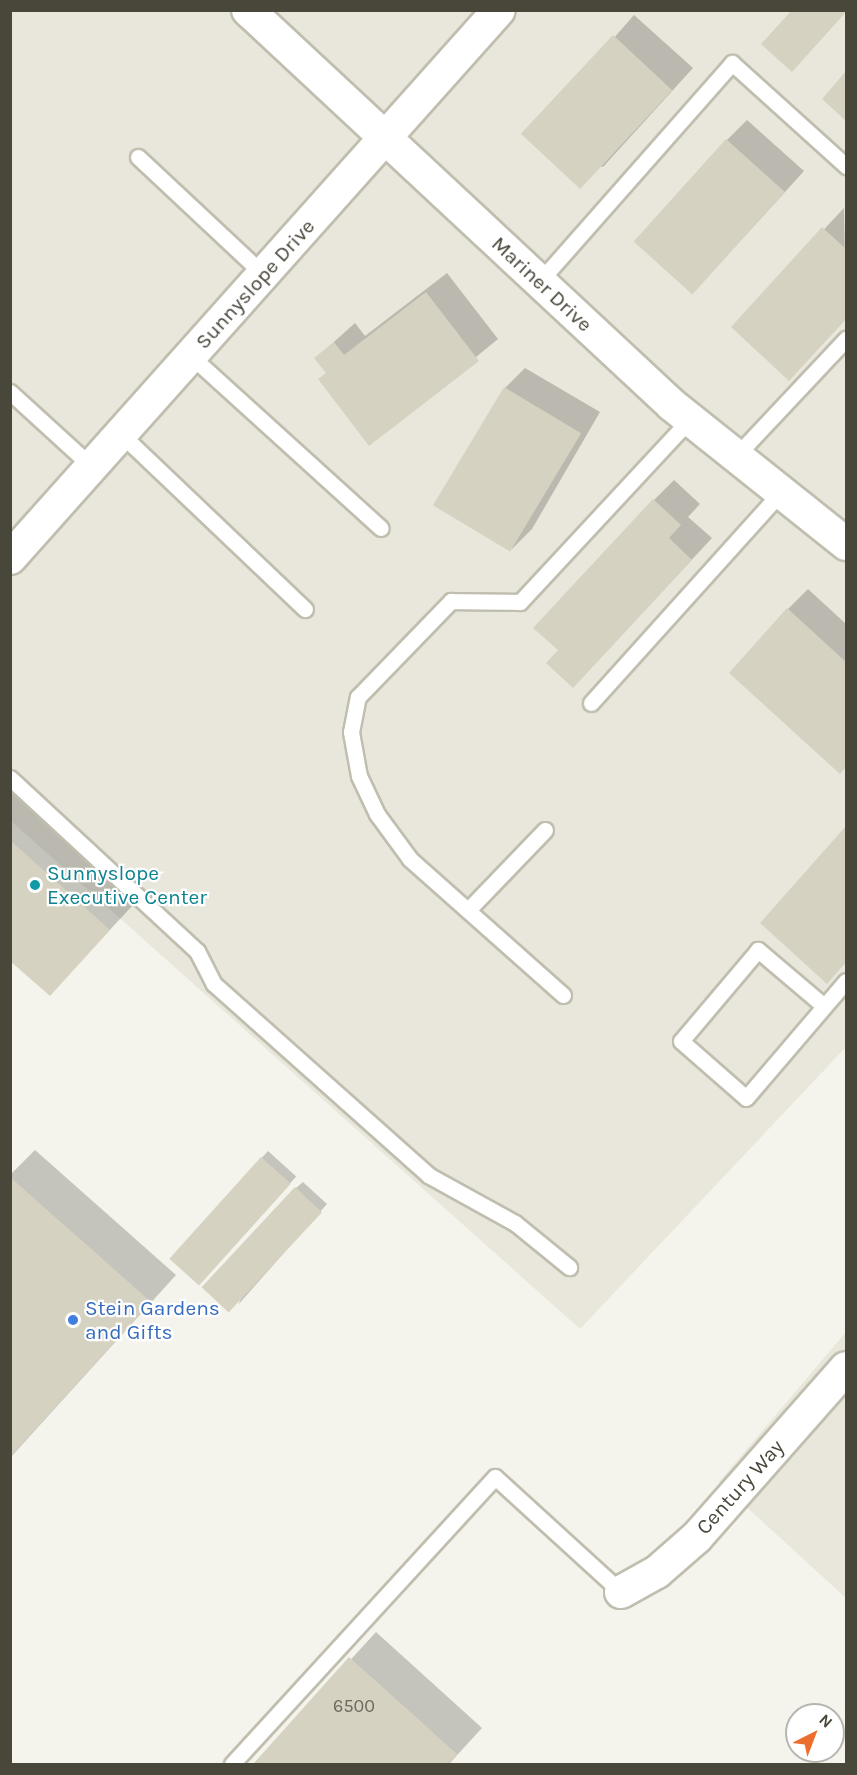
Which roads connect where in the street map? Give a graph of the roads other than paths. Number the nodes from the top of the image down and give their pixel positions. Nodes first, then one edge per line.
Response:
1 (248, 10) edge
2 (499, 10) edge
3 (385, 138) junction
4 (138, 157) dead end
5 (846, 166) edge
6 (263, 274) junction
7 (538, 282) junction
8 (846, 339) edge
9 (191, 356) junction
10 (10, 392) edge
11 (690, 419) junction
12 (121, 434) junction
13 (736, 456) junction
14 (92, 467) junction
15 (781, 492) junction
16 (381, 528) dead end
17 (846, 544) edge
18 (10, 558) edge
19 (304, 609) dead end
20 (591, 703) dead end
21 (10, 778) edge
22 (544, 830) dead end
23 (468, 910) junction
24 (846, 981) edge
25 (563, 995) dead end
26 (824, 1006) junction
27 (569, 1267) dead end
28 (846, 1368) edge
29 (621, 1592) joint
30 (232, 1764) edge

1 - 3 street, Mariner Drive
2 - 3 street, Sunnyslope Drive
3 - 6 street, Sunnyslope Drive
3 - 7 street, Mariner Drive
4 - 6 lane
5 - 7 lane
6 - 9 street, Sunnyslope Drive
7 - 11 street, Mariner Drive
8 - 13 lane
9 - 12 street, Sunnyslope Drive
9 - 16 lane
10 - 14 lane
11 - 13 street, Mariner Drive
11 - 23 lane
12 - 14 street, Sunnyslope Drive
12 - 19 lane
13 - 15 street, Mariner Drive
14 - 18 street, Sunnyslope Drive
15 - 17 street, Mariner Drive
15 - 20 lane
21 - 27 lane
22 - 23 lane
23 - 25 lane
24 - 26 lane
26 - 26 lane
28 - 29 street, Century Way
29 - 30 lane

